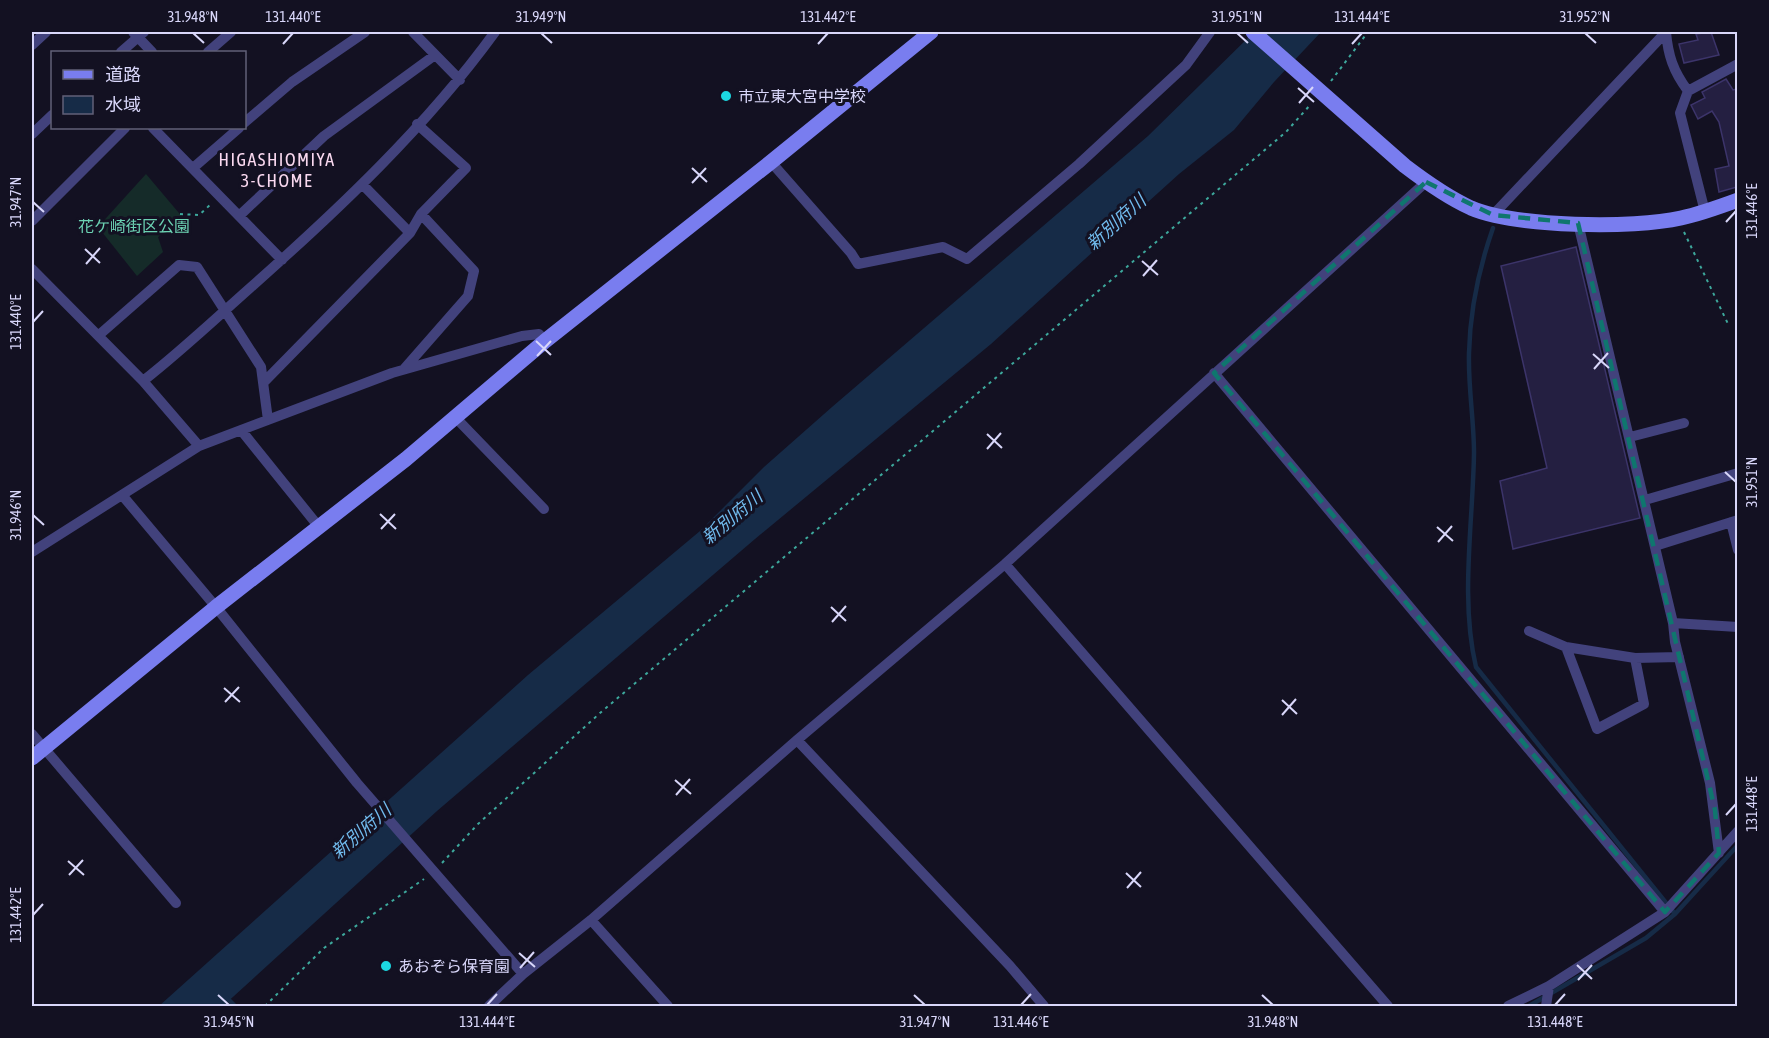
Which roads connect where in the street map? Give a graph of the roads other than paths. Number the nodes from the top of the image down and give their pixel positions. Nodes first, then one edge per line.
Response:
1 (46, 32) edge
2 (231, 32) edge
3 (365, 32) edge
4 (412, 32) edge
5 (495, 32) edge
6 (931, 32) edge
7 (1210, 32) edge
8 (1253, 32) edge
9 (138, 33) edge
10 (32, 45) edge
11 (122, 51) edge
12 (151, 51) edge
13 (209, 51) edge
14 (435, 55) junction
15 (1737, 64) edge
16 (460, 80) junction
17 (1688, 91) junction
18 (51, 116) edge
19 (246, 121) edge
20 (417, 124) junction
21 (124, 129) edge
22 (154, 129) edge
23 (238, 129) edge
24 (32, 134) edge
25 (771, 162) junction
26 (193, 168) junction
27 (1426, 182) junction
28 (362, 184) junction
29 (1737, 200) edge
30 (1704, 212) junction
31 (421, 214) junction
32 (1494, 215) junction
33 (239, 216) junction
34 (32, 221) edge
35 (1578, 223) junction
36 (410, 233) junction
37 (282, 260) junction
38 (32, 269) edge
39 (225, 310) junction
40 (99, 335) junction
41 (545, 341) junction
42 (404, 369) junction
43 (1214, 373) junction
44 (143, 381) junction
45 (265, 381) junction
46 (455, 417) junction
47 (268, 420) junction
48 (1684, 423) dead end
49 (241, 430) junction
50 (1630, 437) junction
51 (199, 446) junction
52 (1737, 473) edge
53 (122, 495) junction
54 (1645, 500) junction
55 (544, 509) dead end
56 (1734, 521) edge
57 (319, 527) junction
58 (1655, 546) junction
59 (1737, 550) edge
60 (32, 552) edge
61 (1005, 564) junction
62 (216, 607) junction
63 (1673, 623) junction
64 (1737, 627) edge
65 (1529, 631) dead end
66 (1566, 647) junction
67 (1679, 657) junction
68 (1635, 658) junction
69 (32, 734) edge
70 (797, 740) junction
71 (37, 753) edge
72 (1737, 831) edge
73 (1719, 853) junction
74 (176, 903) dead end
75 (1665, 912) junction
76 (591, 920) junction
77 (524, 974) junction
78 (1549, 986) junction
79 (489, 1006) edge
80 (668, 1006) edge
81 (1044, 1006) edge
82 (1388, 1006) edge
83 (1508, 1006) edge
84 (1546, 1006) edge

1 - 10 street
2 - 13 street
3 - 19 street
4 - 14 street
5 - 16 street
6 - 25 street
7 - 25 street
8 - 27 street
9 - 11 street
9 - 12 street
14 - 16 street
14 - 33 street
15 - 17 street
16 - 20 street
17 - 30 street
17 - 32 street
18 - 24 street
20 - 28 street
20 - 31 street
21 - 34 street
22 - 26 street
23 - 26 street
25 - 41 street
26 - 33 street
27 - 32 street
27 - 43 street
28 - 36 street
28 - 37 street
29 - 30 street
30 - 35 street
31 - 36 street
31 - 42 street
32 - 35 street
33 - 37 street
35 - 50 street
36 - 45 street
37 - 39 street
38 - 40 street
39 - 40 street
39 - 44 street
39 - 45 street
40 - 44 street
41 - 42 street
41 - 46 street
42 - 47 street
43 - 61 street
43 - 75 street
44 - 51 street
45 - 47 street
46 - 55 street
46 - 57 street
47 - 49 street
48 - 50 street
49 - 51 street
49 - 57 street
50 - 54 street
51 - 53 street
52 - 54 street
53 - 60 street
53 - 62 street
54 - 58 street
56 - 58 street
56 - 59 street
57 - 62 street
58 - 63 street
61 - 70 street
61 - 82 street
62 - 71 street
62 - 77 street
63 - 64 street
63 - 67 street
65 - 66 street
66 - 68 street
66 - 68 street
67 - 68 street
67 - 73 street
69 - 71 street
70 - 76 street
70 - 81 street
71 - 74 street
72 - 73 street
73 - 75 street
75 - 78 street
76 - 77 street
76 - 80 street
77 - 79 street
78 - 83 street
78 - 84 street

